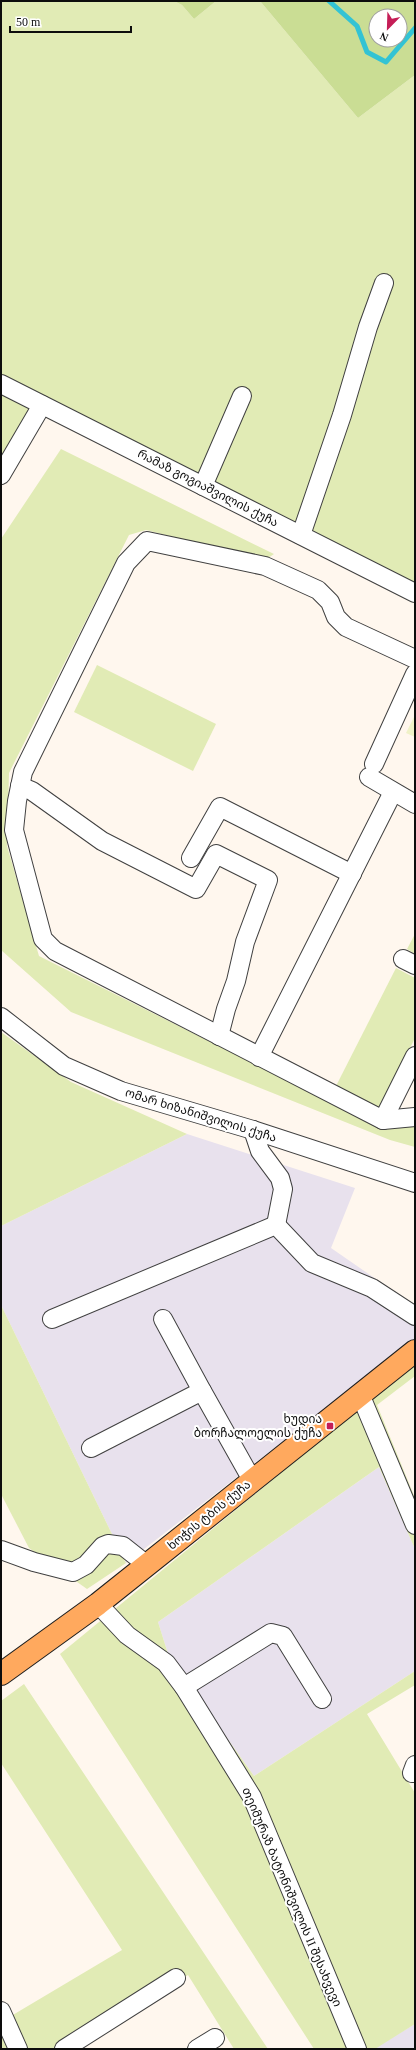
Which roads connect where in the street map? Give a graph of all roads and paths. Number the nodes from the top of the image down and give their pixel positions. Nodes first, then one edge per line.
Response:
1 (384, 283) dead end
2 (1, 384) edge
3 (242, 396) dead end
4 (42, 405) junction
5 (1, 475) edge
6 (203, 486) junction
7 (301, 535) junction
8 (415, 593) edge
9 (415, 659) edge
10 (415, 674) edge
11 (20, 786) junction
12 (394, 792) junction
13 (415, 804) edge
14 (191, 858) dead end
15 (352, 874) junction
16 (1, 1017) edge
17 (219, 1036) junction
18 (415, 1056) edge
19 (260, 1057) junction
20 (415, 1116) edge
21 (383, 1120) junction
22 (253, 1130) junction
23 (415, 1183) edge
24 (276, 1225) junction
25 (415, 1316) edge
26 (52, 1319) dead end
27 (163, 1320) dead end
28 (415, 1352) edge
29 (202, 1391) junction
30 (360, 1394) junction
31 (91, 1448) dead end
32 (252, 1480) junction
33 (415, 1525) edge
34 (1, 1550) edge
35 (147, 1565) junction
36 (98, 1604) junction
37 (1, 1674) edge
38 (184, 1687) junction
39 (322, 1699) dead end
40 (176, 1978) dead end
41 (3, 2022) edge
42 (215, 2038) dead end
43 (18, 2049) edge
44 (64, 2049) edge
45 (197, 2049) edge
46 (358, 2049) edge

1 - 7 street
2 - 4 street, რამაზ გოგიაშვილის ქუჩა
3 - 6 street
4 - 5 street
4 - 6 street, რამაზ გოგიაშვილის ქუჩა
6 - 7 street, რამაზ გოგიაშვილის ქუჩა
7 - 8 street, რამაზ გოგიაშვილის ქუჩა
9 - 11 street
10 - 12 street
11 - 17 street
11 - 17 street
12 - 13 street
12 - 15 street
14 - 15 street
15 - 19 street
16 - 22 street, ომარ ხიზანიშვილის ქუჩა
17 - 19 street
18 - 21 street
19 - 21 street
20 - 21 street
22 - 23 street, ომარ ხიზანიშვილის ქუჩა
22 - 24 street
24 - 25 street
24 - 26 street
27 - 29 street
28 - 30 main road, ხოჭის ტბის ქუჩა
29 - 31 street
29 - 32 street
30 - 32 main road, ხოჭის ტბის ქუჩა
30 - 33 street
32 - 35 main road, ხოჭის ტბის ქუჩა
34 - 35 street
35 - 36 main road, ხოჭის ტბის ქუჩა
36 - 37 main road, ხოჭის ტბის ქუჩა
36 - 38 street, თეიმურაზ ბატონიშვილის II შესახვევი
38 - 39 street
38 - 46 street, თეიმურაზ ბატონიშვილის II შესახვევი
40 - 44 street
41 - 43 street
42 - 45 street

